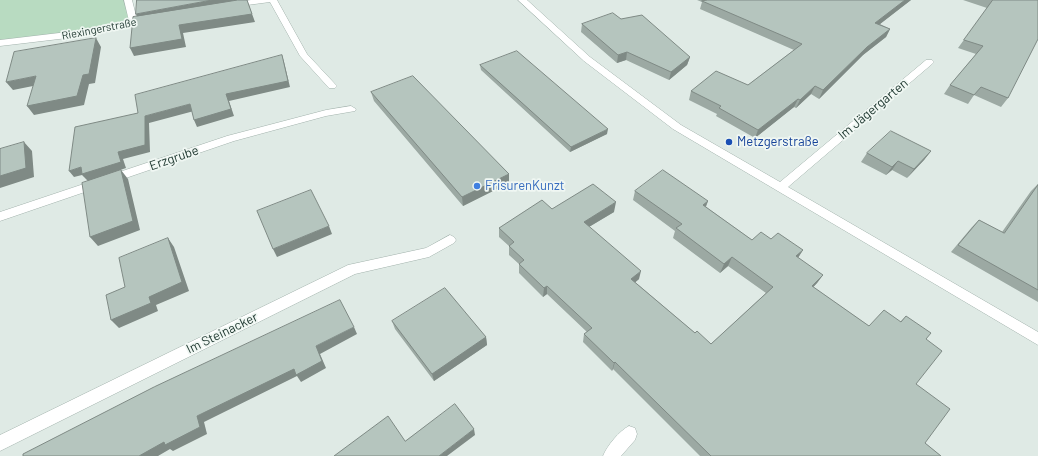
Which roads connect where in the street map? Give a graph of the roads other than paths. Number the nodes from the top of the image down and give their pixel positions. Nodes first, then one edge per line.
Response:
1 (128, 0) edge
2 (268, 0) edge
3 (273, 0) edge
4 (522, 0) edge
5 (221, 6) edge
6 (155, 18) edge
7 (133, 22) junction
8 (0, 43) edge
9 (929, 62) dead end
10 (332, 86) dead end
11 (351, 110) dead end
12 (780, 188) junction
13 (0, 217) edge
14 (450, 240) dead end
15 (1038, 339) edge
16 (629, 434) dead end
17 (0, 443) edge
18 (611, 456) edge

1 - 7 street
2 - 5 street
3 - 10 street
4 - 12 street
6 - 7 street, Riexingerstraße
7 - 8 street, Riexingerstraße
9 - 12 street, Im Jägergarten
11 - 13 street, Erzgrube
12 - 15 street
14 - 17 street, Im Steinacker
16 - 18 street

